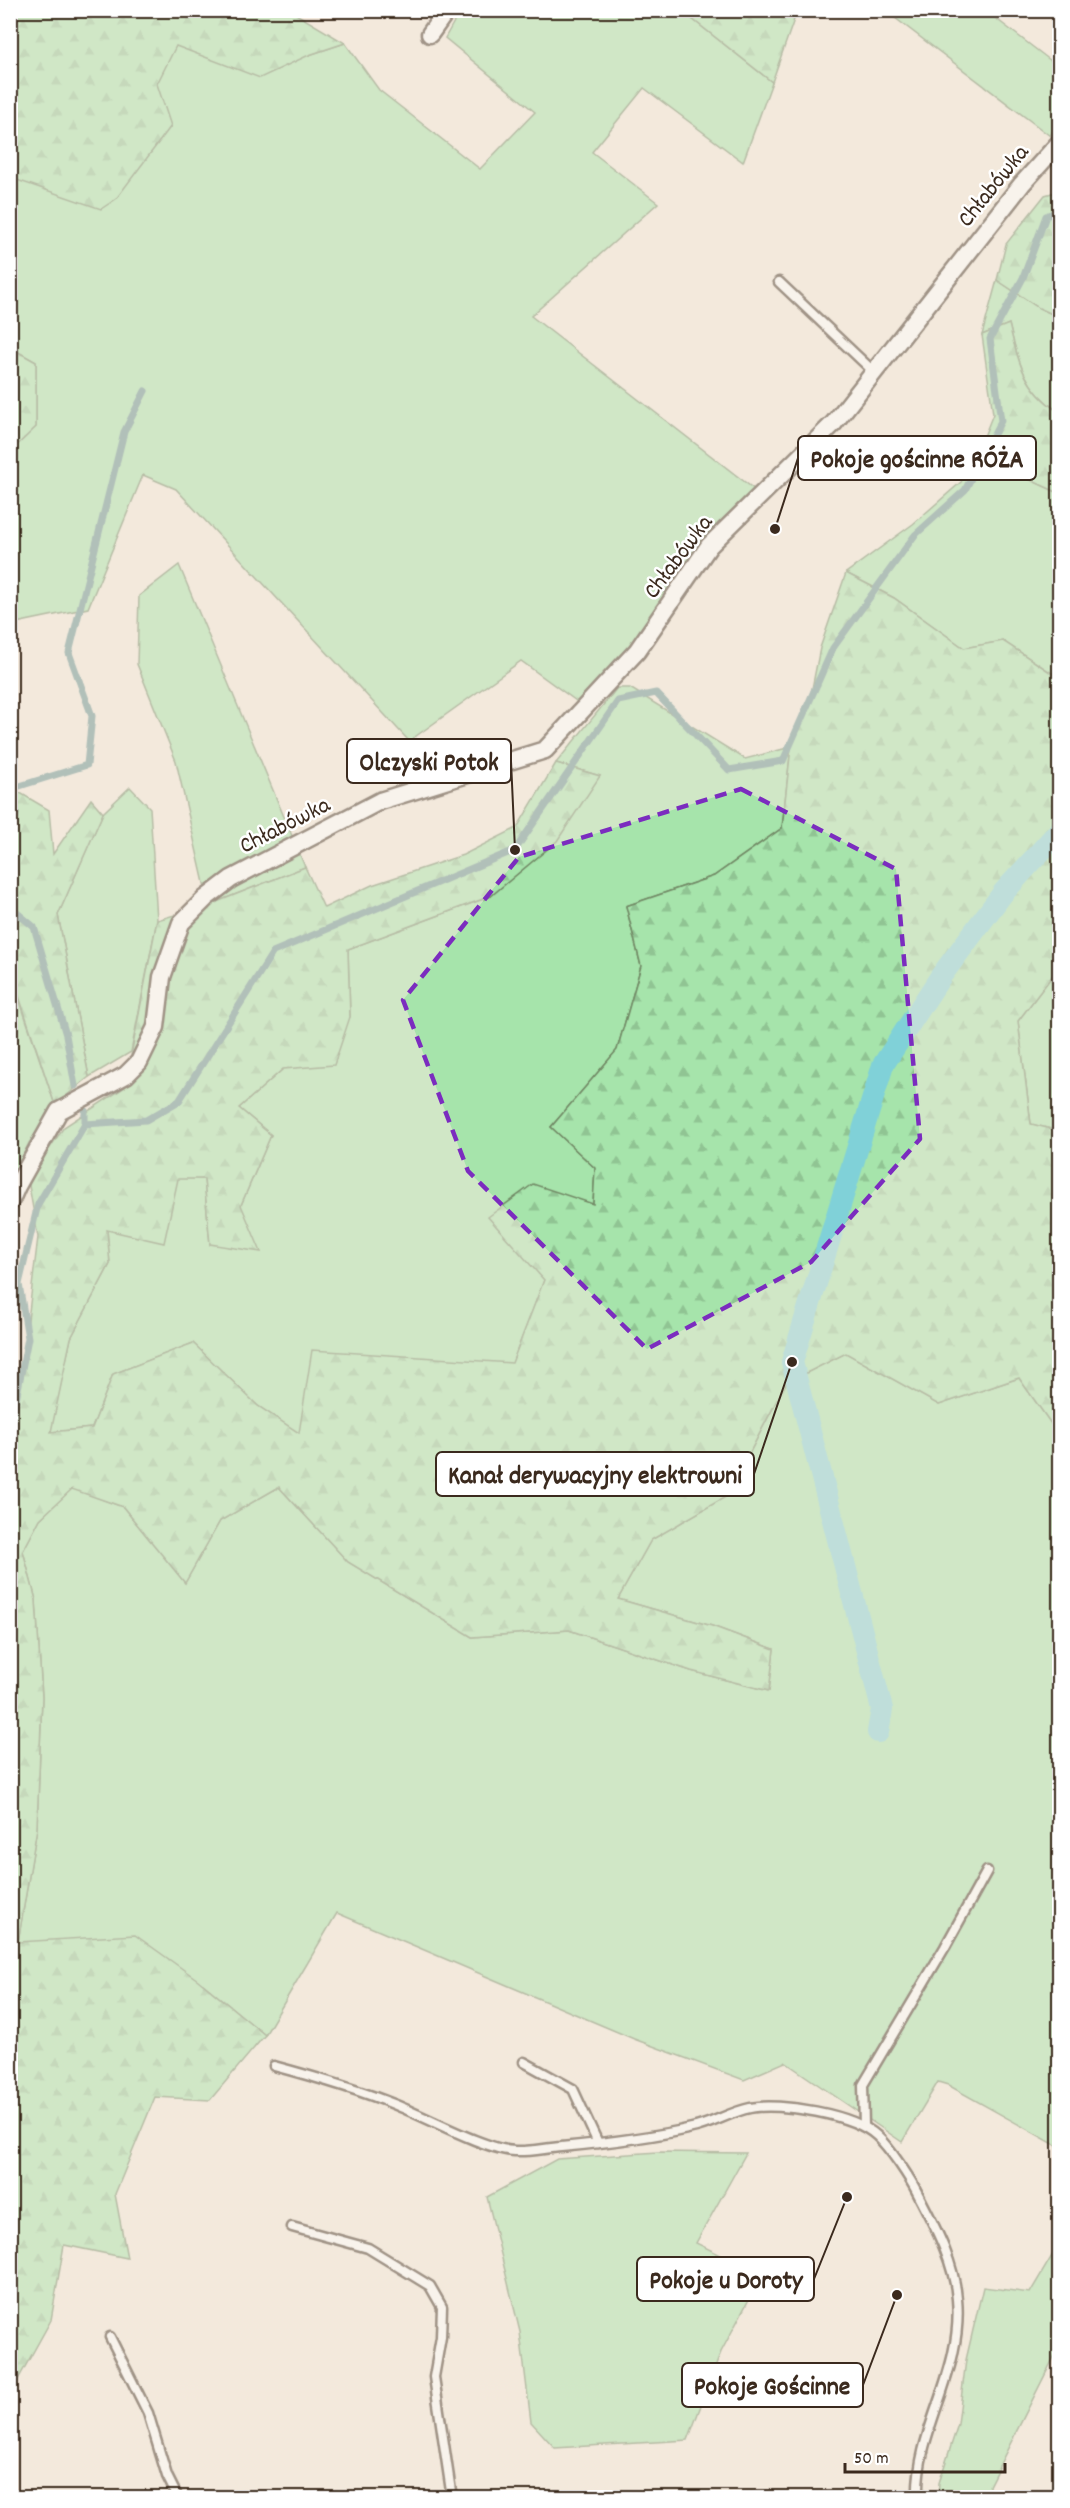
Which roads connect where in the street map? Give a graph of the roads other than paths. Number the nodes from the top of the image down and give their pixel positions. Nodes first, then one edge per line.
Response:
1 (447, 10) edge
2 (430, 34) dead end
3 (1059, 142) edge
4 (779, 282) dead end
5 (873, 372) junction
6 (10, 1202) edge
7 (987, 1871) dead end
8 (524, 2062) dead end
9 (274, 2066) dead end
10 (864, 2126) junction
11 (598, 2143) junction
12 (292, 2227) dead end
13 (110, 2337) dead end
14 (178, 2498) edge
15 (452, 2498) edge
16 (918, 2498) edge

1 - 2 street
3 - 5 street, Chłabówka
4 - 5 lane
5 - 6 street, Chłabówka
7 - 10 lane
8 - 11 lane
9 - 11 lane
10 - 11 lane
10 - 16 lane
12 - 15 lane
13 - 14 lane

